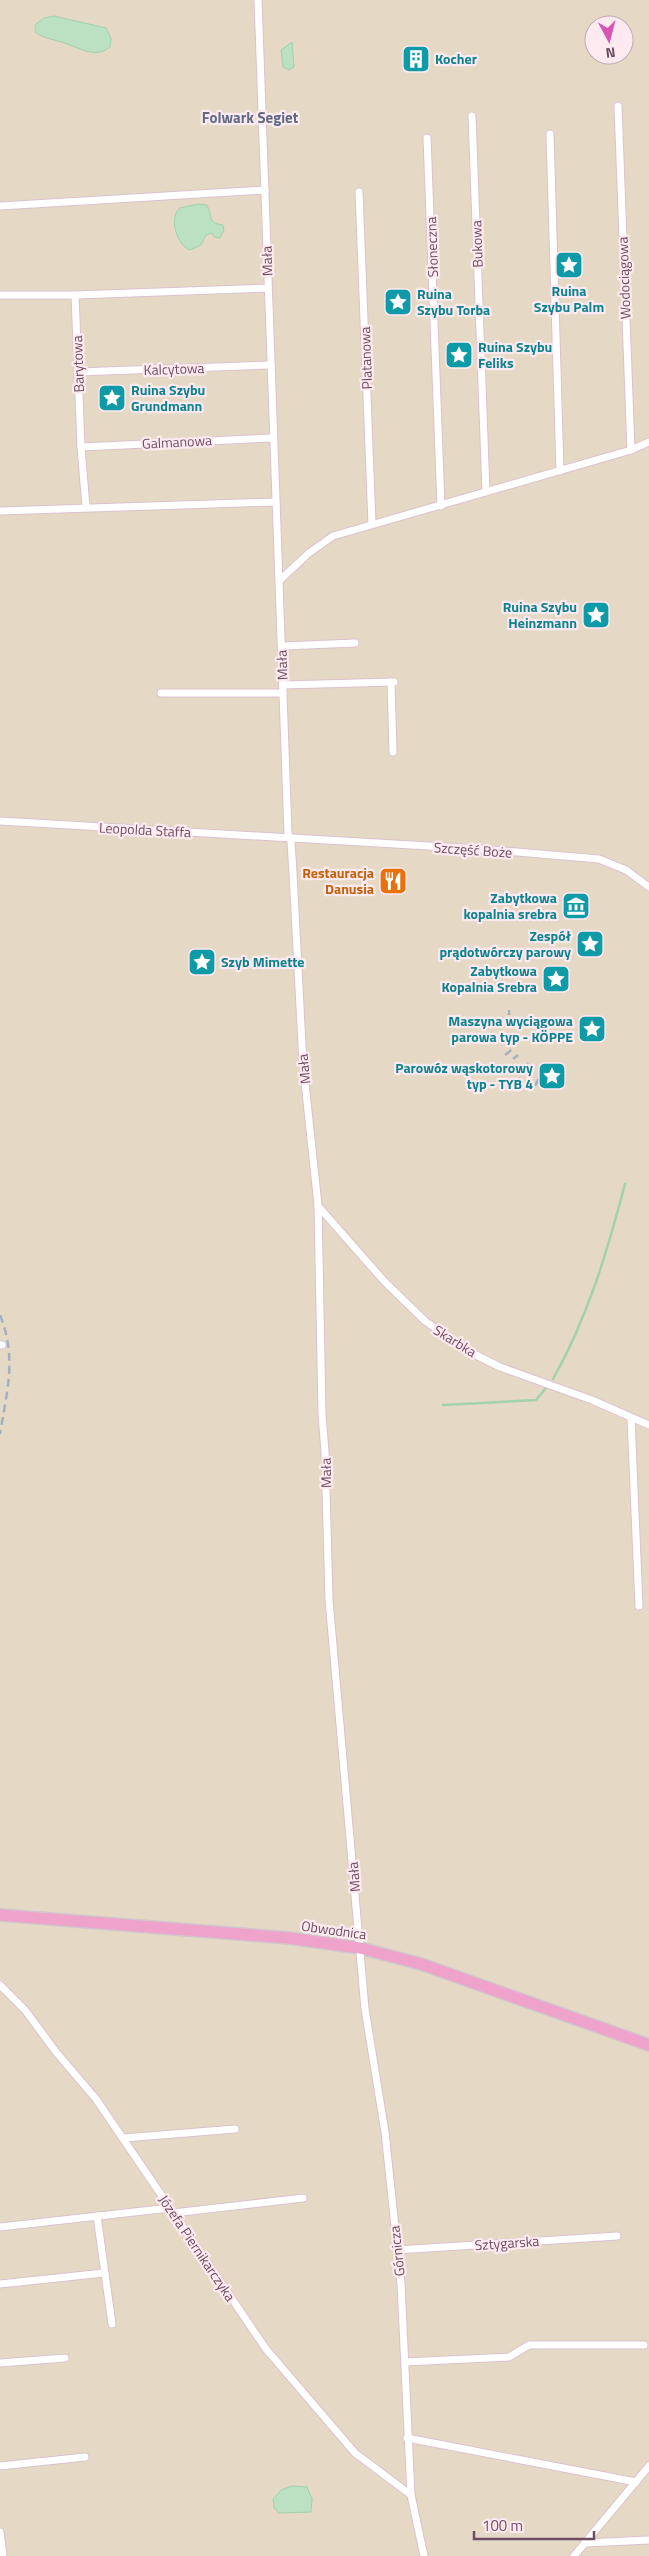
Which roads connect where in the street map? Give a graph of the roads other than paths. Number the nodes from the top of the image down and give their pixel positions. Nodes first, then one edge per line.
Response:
1 (258, 0) edge
2 (618, 106) dead end
3 (472, 116) dead end
4 (550, 134) dead end
5 (427, 138) dead end
6 (265, 190) junction
7 (359, 192) dead end
8 (0, 206) edge
9 (268, 288) junction
10 (0, 295) edge
11 (75, 295) junction
12 (270, 365) junction
13 (78, 372) junction
14 (272, 438) junction
15 (649, 442) edge
16 (81, 447) junction
17 (631, 450) junction
18 (560, 471) junction
19 (486, 492) junction
20 (274, 502) junction
21 (441, 506) junction
22 (86, 507) junction
23 (0, 511) edge
24 (372, 524) junction
25 (280, 580) junction
26 (355, 643) dead end
27 (282, 646) junction
28 (283, 689) junction
29 (161, 693) dead end
30 (393, 752) dead end
31 (0, 821) edge
32 (290, 838) junction
33 (649, 887) edge
34 (318, 1205) junction
35 (631, 1418) junction
36 (649, 1425) edge
37 (639, 1606) dead end
38 (0, 1916) edge
39 (360, 1948) junction
40 (0, 1985) edge
41 (649, 2045) edge
42 (235, 2129) dead end
43 (124, 2138) junction
44 (302, 2198) dead end
45 (172, 2210) junction
46 (97, 2216) junction
47 (0, 2227) edge
48 (617, 2236) dead end
49 (397, 2250) junction
50 (104, 2273) junction
51 (0, 2284) edge
52 (112, 2324) dead end
53 (644, 2344) dead end
54 (65, 2358) dead end
55 (406, 2362) junction
56 (0, 2363) edge
57 (407, 2438) junction
58 (85, 2457) dead end
59 (0, 2466) edge
60 (649, 2466) edge
61 (636, 2482) junction
62 (411, 2495) junction
63 (0, 2532) edge
64 (649, 2540) edge
65 (585, 2543) junction
66 (3, 2556) edge
67 (424, 2556) edge
68 (574, 2556) edge

1 - 6 street, Mała
2 - 17 street, Wodociągowa
3 - 19 street, Bukowa
4 - 18 street
5 - 21 street, Słoneczna
6 - 8 street
6 - 9 street, Mała
7 - 24 street, Platanowa
9 - 11 street
9 - 12 street, Mała
10 - 11 street
11 - 13 street, Barytowa
12 - 13 street, Kalcytowa
12 - 14 street, Mała
13 - 16 street, Barytowa
14 - 16 street, Galmanowa
14 - 20 street, Mała
15 - 17 street
16 - 22 street, Barytowa
17 - 18 street
18 - 19 street
19 - 21 street
20 - 22 street
20 - 25 street, Mała
21 - 24 street
22 - 23 street
24 - 25 street
25 - 27 street, Mała
26 - 27 street
27 - 28 street, Mała
28 - 29 street
28 - 30 street
28 - 32 street, Mała
31 - 32 street, Leopolda Staffa
32 - 33 street, Szczęść Boże
32 - 34 street, Mała
34 - 35 street, Skarbka
34 - 39 street, Mała
35 - 36 street, Skarbka
35 - 37 street
38 - 39 highway, Obwodnica
39 - 41 highway, Obwodnica
39 - 49 street, Górnicza
40 - 43 street, Józefa Piernikarczyka
42 - 43 street
43 - 45 street, Józefa Piernikarczyka
44 - 45 street
45 - 46 street
45 - 62 street, Józefa Piernikarczyka
46 - 47 street
46 - 50 street
48 - 49 street, Sztygarska
49 - 55 street, Górnicza
50 - 51 street
50 - 52 street
53 - 55 street
54 - 56 street
55 - 57 street, Górnicza
57 - 61 street
57 - 62 street, Górnicza
58 - 59 street
60 - 61 street
61 - 65 street
62 - 67 street, Górnicza
63 - 66 street
64 - 65 street
65 - 68 street

